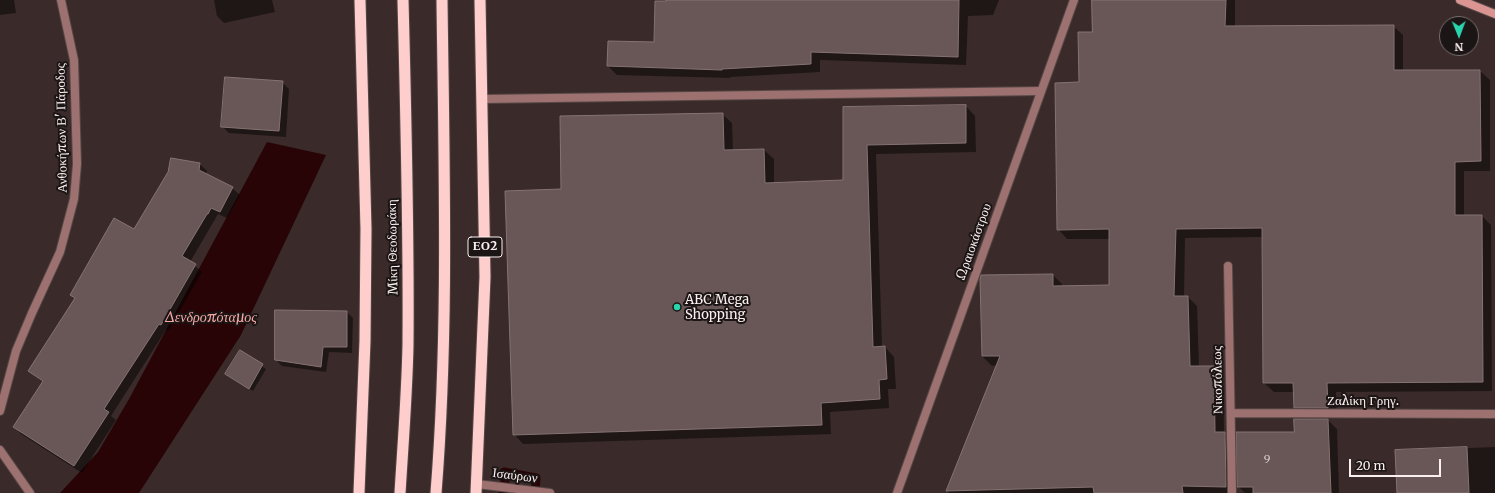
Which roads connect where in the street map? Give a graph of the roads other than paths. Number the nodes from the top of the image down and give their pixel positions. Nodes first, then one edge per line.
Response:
1 (61, 0) edge
2 (360, 0) edge
3 (403, 0) edge
4 (442, 0) edge
5 (480, 0) edge
6 (1074, 0) edge
7 (1460, 0) edge
8 (1475, 3) edge
9 (1495, 14) edge
10 (1041, 91) junction
11 (482, 99) junction
12 (1228, 266) dead end
13 (0, 411) edge
14 (1231, 413) junction
15 (1495, 414) edge
16 (0, 450) edge
17 (476, 488) edge
18 (30, 493) edge
19 (359, 493) edge
20 (400, 493) edge
21 (436, 493) edge
22 (550, 493) edge
23 (897, 493) edge
24 (1232, 493) edge

1 - 13 street, Ανθοκήπων Β' Πάροδος
2 - 19 highway
3 - 20 highway, Μίκη Θεοδωράκη
4 - 21 highway
5 - 11 highway, ΕΟ2
6 - 10 street, Ωραιοκάστρου
7 - 8 main road
8 - 9 main road
10 - 11 street
10 - 23 street, Ωραιοκάστρου
11 - 17 highway, ΕΟ2
12 - 14 street, Νικοπόλεως
14 - 15 street, Ζαλίκη Γρηγ.
14 - 24 street, Νικοπόλεως
16 - 18 street
17 - 22 street, Ισαύρων

